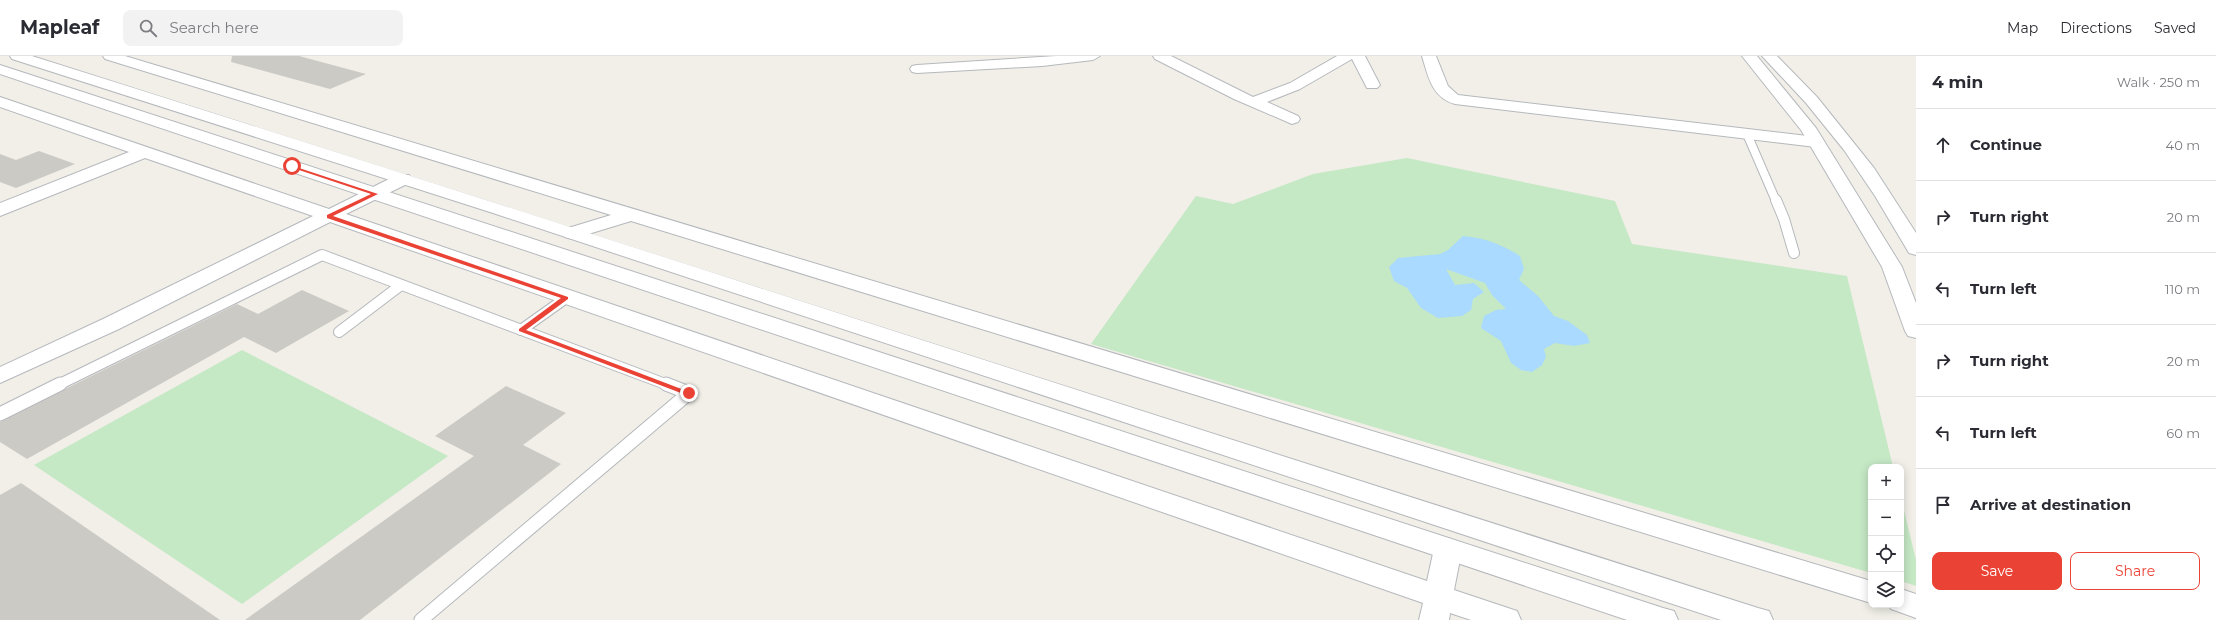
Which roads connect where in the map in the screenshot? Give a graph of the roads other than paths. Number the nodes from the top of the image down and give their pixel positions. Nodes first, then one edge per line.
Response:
1 (18, 56) edge
2 (110, 56) edge
3 (1093, 56) edge
4 (1160, 56) edge
5 (1347, 56) edge
6 (1358, 56) edge
7 (1429, 56) edge
8 (1749, 56) edge
9 (1770, 56) edge
10 (0, 69) edge
11 (917, 69) dead end
12 (1372, 85) dead end
13 (0, 102) edge
14 (1253, 102) junction
15 (1292, 119) dead end
16 (1748, 134) junction
17 (1816, 142) junction
18 (144, 152) junction
19 (403, 179) junction
20 (375, 194) junction
21 (0, 210) edge
22 (328, 217) junction
23 (620, 219) junction
24 (572, 233) junction
25 (1916, 249) edge
26 (1794, 252) dead end
27 (401, 285) junction
28 (566, 298) junction
29 (521, 330) junction
30 (1916, 331) edge
31 (339, 332) dead end
32 (0, 376) edge
33 (0, 414) edge
34 (1448, 549) junction
35 (1868, 591) edge
36 (1904, 602) edge
37 (1916, 606) edge
38 (1436, 608) edge
39 (421, 620) edge
40 (1506, 620) edge
41 (1663, 620) edge
42 (1758, 620) edge

1 - 19 street
2 - 23 street
3 - 11 street
4 - 14 street
5 - 14 street
6 - 12 street
7 - 16 street
8 - 17 street
9 - 25 street
10 - 20 street
13 - 18 street
14 - 15 street
16 - 17 street
16 - 26 lane
17 - 30 street
18 - 21 street
18 - 22 street
19 - 20 street
19 - 24 street
20 - 22 street
20 - 34 street
22 - 28 street
22 - 32 street
23 - 24 street
23 - 35 street
24 - 42 street
27 - 29 lane
27 - 31 lane
27 - 33 lane
28 - 29 lane
28 - 38 street
29 - 39 lane
34 - 38 street
34 - 41 street
36 - 37 street
38 - 40 street

